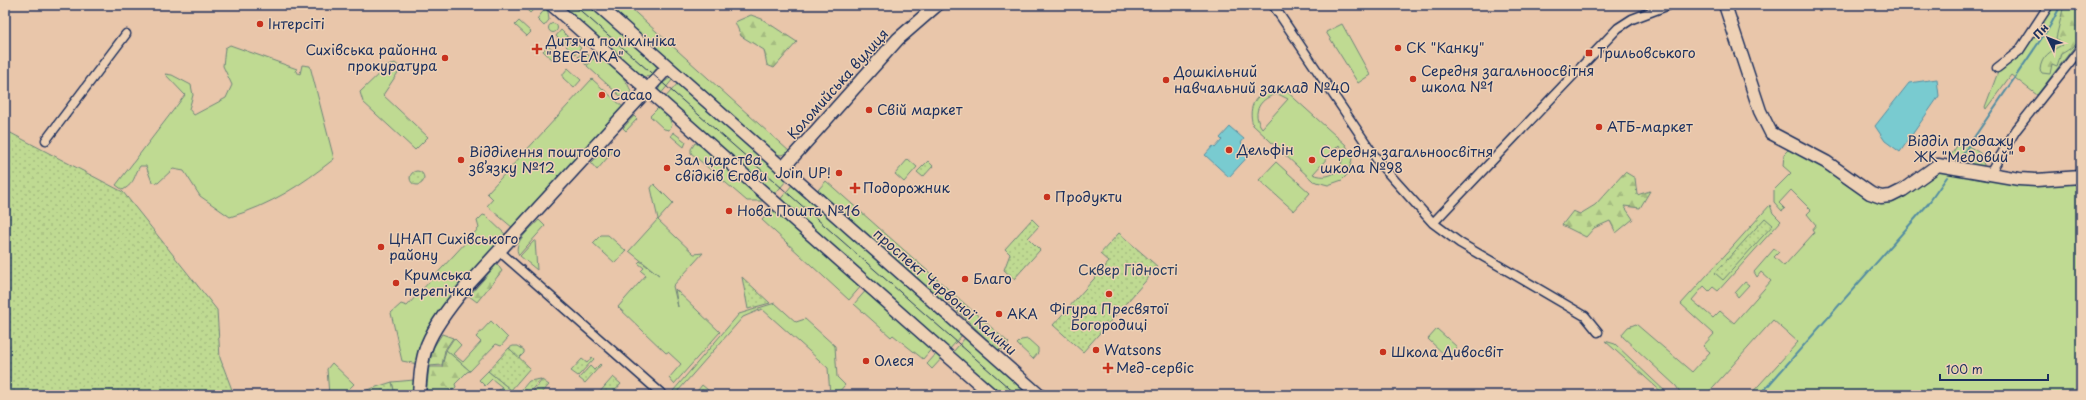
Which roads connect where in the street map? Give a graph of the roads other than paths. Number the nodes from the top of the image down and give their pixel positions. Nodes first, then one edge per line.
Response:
1 (552, 5) edge
2 (598, 5) edge
3 (937, 5) edge
4 (1273, 5) edge
5 (1669, 5) edge
6 (1725, 5) edge
7 (2049, 5) edge
8 (126, 34) dead end
9 (2081, 48) edge
10 (668, 67) junction
11 (1997, 68) dead end
12 (647, 90) junction
13 (46, 140) dead end
14 (782, 169) junction
15 (1989, 175) junction
16 (2081, 177) edge
17 (1433, 223) junction
18 (499, 251) junction
19 (1598, 332) dead end
20 (419, 395) edge
21 (663, 395) edge
22 (992, 395) edge
23 (1039, 395) edge

1 - 12 main road
2 - 10 main road, проспект Червоної Калини
3 - 14 main road, Коломийська вулиця
4 - 17 street
5 - 17 street
6 - 15 main road
7 - 11 street
8 - 13 street
9 - 15 street
10 - 12 main road
10 - 14 main road, проспект Червоної Калини
12 - 18 main road
12 - 22 main road
14 - 23 main road, проспект Червоної Калини
15 - 16 main road
17 - 19 street
18 - 20 main road
18 - 21 street

